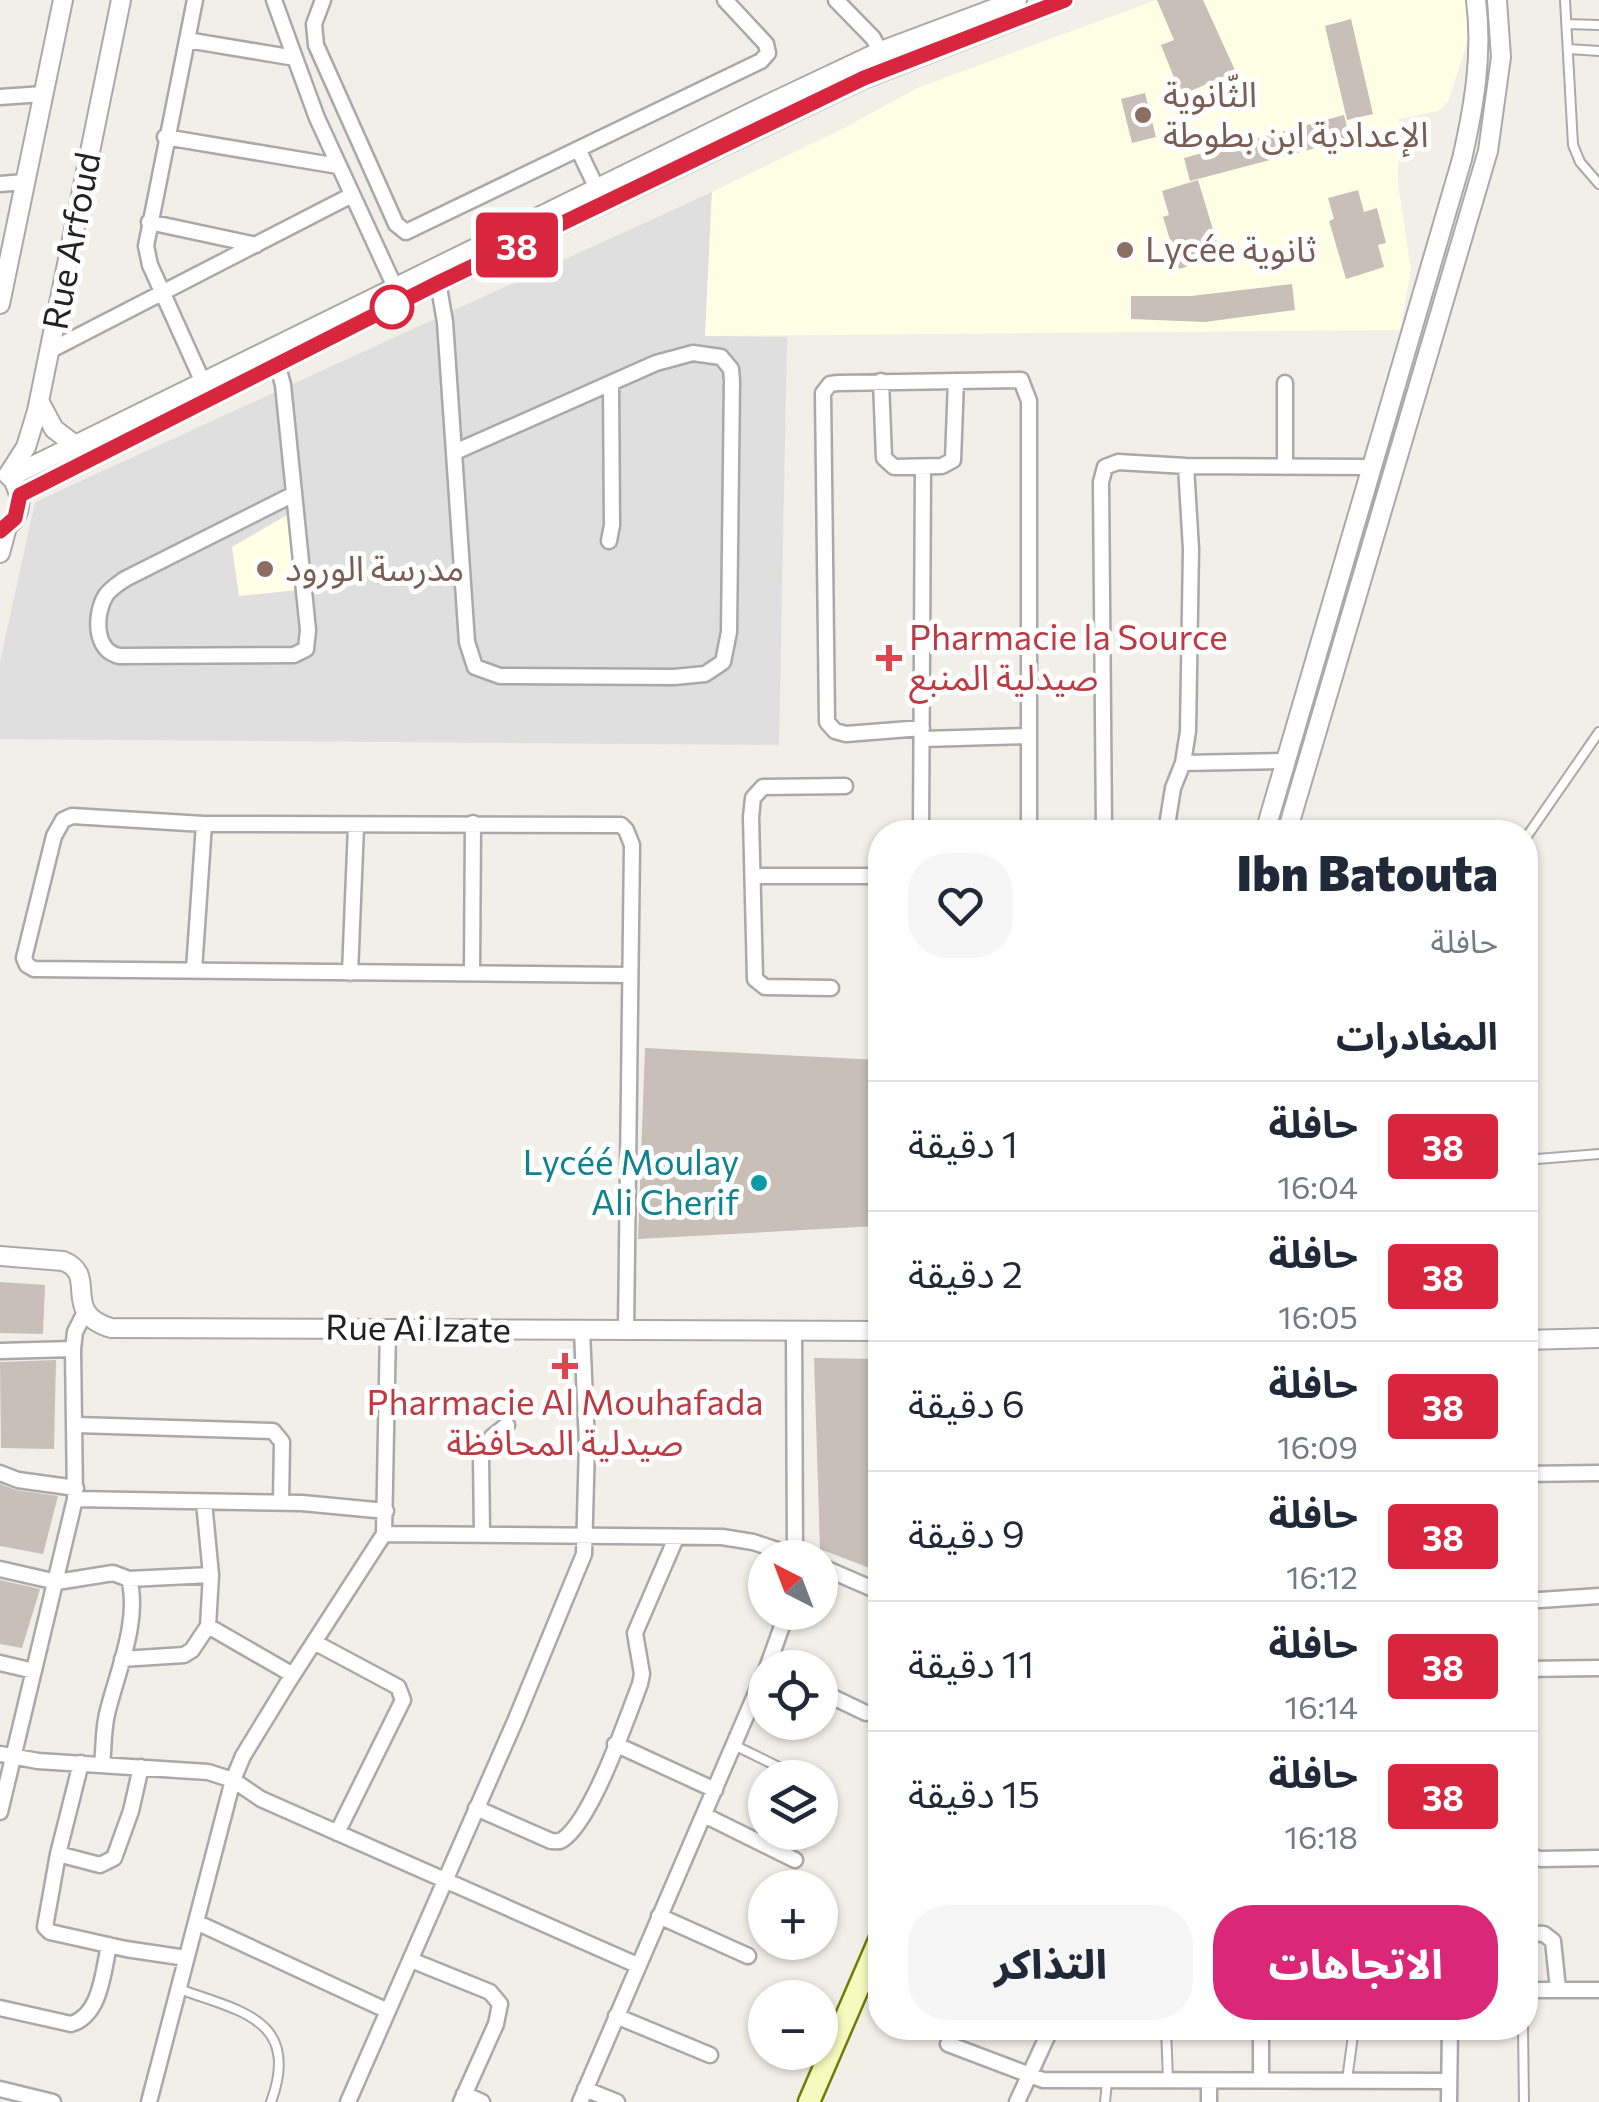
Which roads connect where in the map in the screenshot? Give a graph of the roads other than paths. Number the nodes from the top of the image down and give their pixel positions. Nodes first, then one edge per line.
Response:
1 (63, 0) edge
2 (121, 0) edge
3 (195, 0) edge
4 (274, 0) edge
5 (323, 0) edge
6 (725, 0) edge
7 (836, 0) edge
8 (1017, 0) edge
9 (1065, 0) edge
10 (1476, 0) edge
11 (1498, 0) edge
12 (1565, 0) edge
13 (1567, 24) junction
14 (1599, 26) edge
15 (187, 40) junction
16 (1569, 49) junction
17 (1599, 50) edge
18 (295, 58) junction
19 (885, 60) junction
20 (43, 94) junction
21 (0, 96) edge
22 (166, 137) junction
23 (579, 150) junction
24 (338, 166) junction
25 (24, 182) junction
26 (0, 184) edge
27 (1599, 184) edge
28 (352, 195) junction
29 (600, 195) junction
30 (149, 222) junction
31 (256, 245) junction
32 (437, 275) junction
33 (162, 290) junction
34 (398, 294) junction
35 (0, 304) edge
36 (50, 350) junction
37 (275, 358) junction
38 (881, 381) junction
39 (956, 382) junction
40 (610, 383) junction
41 (1285, 383) dead end
42 (207, 391) junction
43 (39, 401) junction
44 (455, 452) junction
45 (79, 454) junction
46 (1186, 466) junction
47 (923, 467) junction
48 (1285, 467) junction
49 (1372, 467) junction
50 (6, 475) edge
51 (294, 494) junction
52 (20, 495) junction
53 (3, 529) edge
54 (609, 542) dead end
55 (0, 553) edge
56 (1599, 732) edge
57 (922, 734) junction
58 (1028, 736) junction
59 (1287, 761) junction
60 (1182, 763) junction
61 (845, 786) dead end
62 (920, 820) edge
63 (1029, 820) edge
64 (1104, 820) edge
65 (1168, 820) edge
66 (1270, 820) edge
67 (1291, 820) edge
68 (1538, 820) edge
69 (473, 823) junction
70 (204, 824) junction
71 (356, 826) junction
72 (753, 876) junction
73 (868, 876) edge
74 (194, 970) junction
75 (472, 971) junction
76 (350, 973) junction
77 (628, 976) junction
78 (831, 988) dead end
79 (1599, 1154) edge
80 (1538, 1159) edge
81 (0, 1256) edge
82 (85, 1312) junction
83 (388, 1329) junction
84 (794, 1330) junction
85 (582, 1331) junction
86 (626, 1331) junction
87 (868, 1332) edge
88 (1599, 1338) edge
89 (1538, 1340) edge
90 (72, 1348) junction
91 (0, 1351) edge
92 (507, 1424) dead end
93 (76, 1426) junction
94 (0, 1472) edge
95 (1599, 1472) edge
96 (1538, 1474) edge
97 (76, 1494) junction
98 (204, 1502) junction
99 (281, 1503) junction
100 (386, 1511) junction
101 (384, 1534) junction
102 (482, 1534) junction
103 (586, 1537) junction
104 (676, 1538) junction
105 (797, 1540) edge
106 (748, 1541) edge
107 (0, 1569) edge
108 (838, 1574) edge
109 (211, 1575) junction
110 (129, 1579) junction
111 (57, 1582) junction
112 (868, 1587) edge
113 (1599, 1596) edge
114 (1538, 1600) edge
115 (208, 1626) junction
116 (314, 1642) junction
117 (122, 1659) junction
118 (0, 1663) edge
119 (1599, 1668) edge
120 (1538, 1670) edge
121 (34, 1671) junction
122 (293, 1675) junction
123 (838, 1700) edge
124 (748, 1713) edge
125 (866, 1713) dead end
126 (615, 1744) junction
127 (734, 1745) junction
128 (7, 1756) edge
129 (764, 1760) edge
130 (80, 1763) junction
131 (102, 1765) junction
132 (141, 1767) junction
133 (232, 1780) junction
134 (715, 1790) junction
135 (476, 1808) junction
136 (0, 1812) edge
137 (704, 1815) junction
138 (337, 1833) junction
139 (58, 1854) junction
140 (1599, 1858) edge
141 (1538, 1859) edge
142 (795, 1860) dead end
143 (443, 1882) junction
144 (659, 1916) junction
145 (196, 1922) junction
146 (1538, 1933) edge
147 (110, 1945) junction
148 (748, 1956) dead end
149 (186, 1958) junction
150 (411, 1960) junction
151 (637, 1965) junction
152 (868, 1966) edge
153 (178, 1989) junction
154 (1538, 1990) edge
155 (1558, 1990) junction
156 (1599, 1990) edge
157 (0, 2008) edge
158 (388, 2011) junction
159 (616, 2016) junction
160 (1045, 2040) edge
161 (1166, 2040) edge
162 (1262, 2040) edge
163 (1352, 2040) edge
164 (1450, 2040) edge
165 (1523, 2040) edge
166 (948, 2044) dead end
167 (710, 2055) dead end
168 (1028, 2076) junction
169 (1168, 2080) junction
170 (1261, 2080) junction
171 (1347, 2080) junction
172 (1210, 2081) junction
173 (1450, 2081) junction
174 (1107, 2082) junction
175 (0, 2089) edge
176 (582, 2095) edge
177 (462, 2098) edge
178 (53, 2102) edge
179 (149, 2102) edge
180 (271, 2102) edge
181 (348, 2102) edge
182 (482, 2102) edge
183 (617, 2102) edge
184 (809, 2102) edge
185 (1018, 2102) edge
186 (1105, 2102) edge
187 (1208, 2102) edge
188 (1449, 2102) edge
189 (1524, 2102) edge

1 - 20 street, Rue Arfoud
2 - 36 street, Rue Arfoud
3 - 15 street
4 - 18 street
5 - 23 street
6 - 23 street
7 - 19 street
8 - 19 street
9 - 19 street
10 - 49 street
11 - 67 street
12 - 13 lane
13 - 14 lane
13 - 16 lane
15 - 18 street
15 - 22 street
16 - 17 lane
16 - 27 lane
18 - 24 street
19 - 29 street
19 - 29 street
20 - 21 street
20 - 25 street, Rue Arfoud
22 - 24 street
22 - 30 street
23 - 29 street
24 - 28 street
25 - 26 street
25 - 35 street, Rue Arfoud
28 - 31 street
28 - 34 street
29 - 32 street
30 - 31 street
30 - 33 street
31 - 33 street
32 - 34 street
32 - 44 street
33 - 36 street
33 - 42 street
34 - 37 street
36 - 43 street, Rue Arfoud
37 - 42 street
37 - 51 street
38 - 39 street
38 - 47 street
38 - 57 street
39 - 47 street
39 - 58 street
40 - 44 street
40 - 44 street
40 - 54 street
41 - 48 street
42 - 45 street
43 - 45 street
43 - 50 street, Rue Arfoud
45 - 50 street
45 - 52 street
46 - 48 street
46 - 60 street
46 - 64 street
47 - 57 street
48 - 49 street
49 - 59 street
50 - 52 street
51 - 51 street
52 - 53 street
53 - 55 street
56 - 68 lane
57 - 58 street
57 - 62 street
58 - 63 street
59 - 60 street
59 - 66 street
60 - 65 street
61 - 72 street
69 - 71 street
69 - 75 street
69 - 77 street
70 - 71 street
70 - 74 street
70 - 74 street
71 - 76 street
72 - 73 street
72 - 78 street
74 - 76 street
75 - 76 street
75 - 77 street
77 - 86 street
79 - 80 lane
81 - 82 street
82 - 83 street, Rue Ai Izate
82 - 90 street
83 - 85 street, Rue Ai Izate
83 - 100 street
84 - 86 street, Rue Ai Izate
84 - 87 street, Rue Ai Izate
84 - 105 street
85 - 86 street, Rue Ai Izate
85 - 103 street
88 - 89 street
90 - 91 street
90 - 93 street
92 - 102 street
93 - 97 street
93 - 99 street
94 - 97 street
95 - 96 street
97 - 98 street
97 - 111 street
98 - 99 street
98 - 109 street
99 - 100 street
100 - 101 street
101 - 102 street
101 - 116 street
102 - 103 street
103 - 104 street
103 - 135 street
104 - 106 street
104 - 126 street
107 - 111 street
108 - 112 street
109 - 110 street
109 - 115 street
110 - 111 street
110 - 117 street
111 - 121 street
113 - 114 street
115 - 117 street
115 - 122 street
116 - 122 street
116 - 138 street
117 - 131 street
118 - 121 street
119 - 120 street
121 - 128 street
122 - 133 street
123 - 125 street
124 - 127 street
126 - 134 street
126 - 135 street
127 - 129 lane
127 - 134 street
128 - 130 street
128 - 136 street
130 - 131 street
130 - 139 street
131 - 132 street
132 - 133 street
132 - 139 street
133 - 138 street
133 - 145 street
134 - 137 street
135 - 143 street
137 - 142 street
137 - 144 street
138 - 143 street
139 - 147 street
140 - 141 street
143 - 150 street
143 - 151 street
144 - 148 street
144 - 151 street
145 - 149 street
145 - 158 street
146 - 155 street
147 - 149 street
147 - 157 street
149 - 153 street
150 - 158 street
150 - 177 street
151 - 159 street
152 - 184 main road
153 - 179 street
153 - 180 lane
154 - 155 street
155 - 156 street
158 - 181 street
159 - 167 street
159 - 176 street
160 - 168 street
161 - 169 lane
162 - 170 street
163 - 171 lane
164 - 173 street
165 - 189 lane
166 - 168 street
168 - 174 street
168 - 185 street
169 - 172 street
169 - 174 street
170 - 171 street
170 - 172 street
171 - 173 street
172 - 187 street
173 - 188 street
174 - 186 lane
175 - 178 street
176 - 183 street
177 - 182 street

